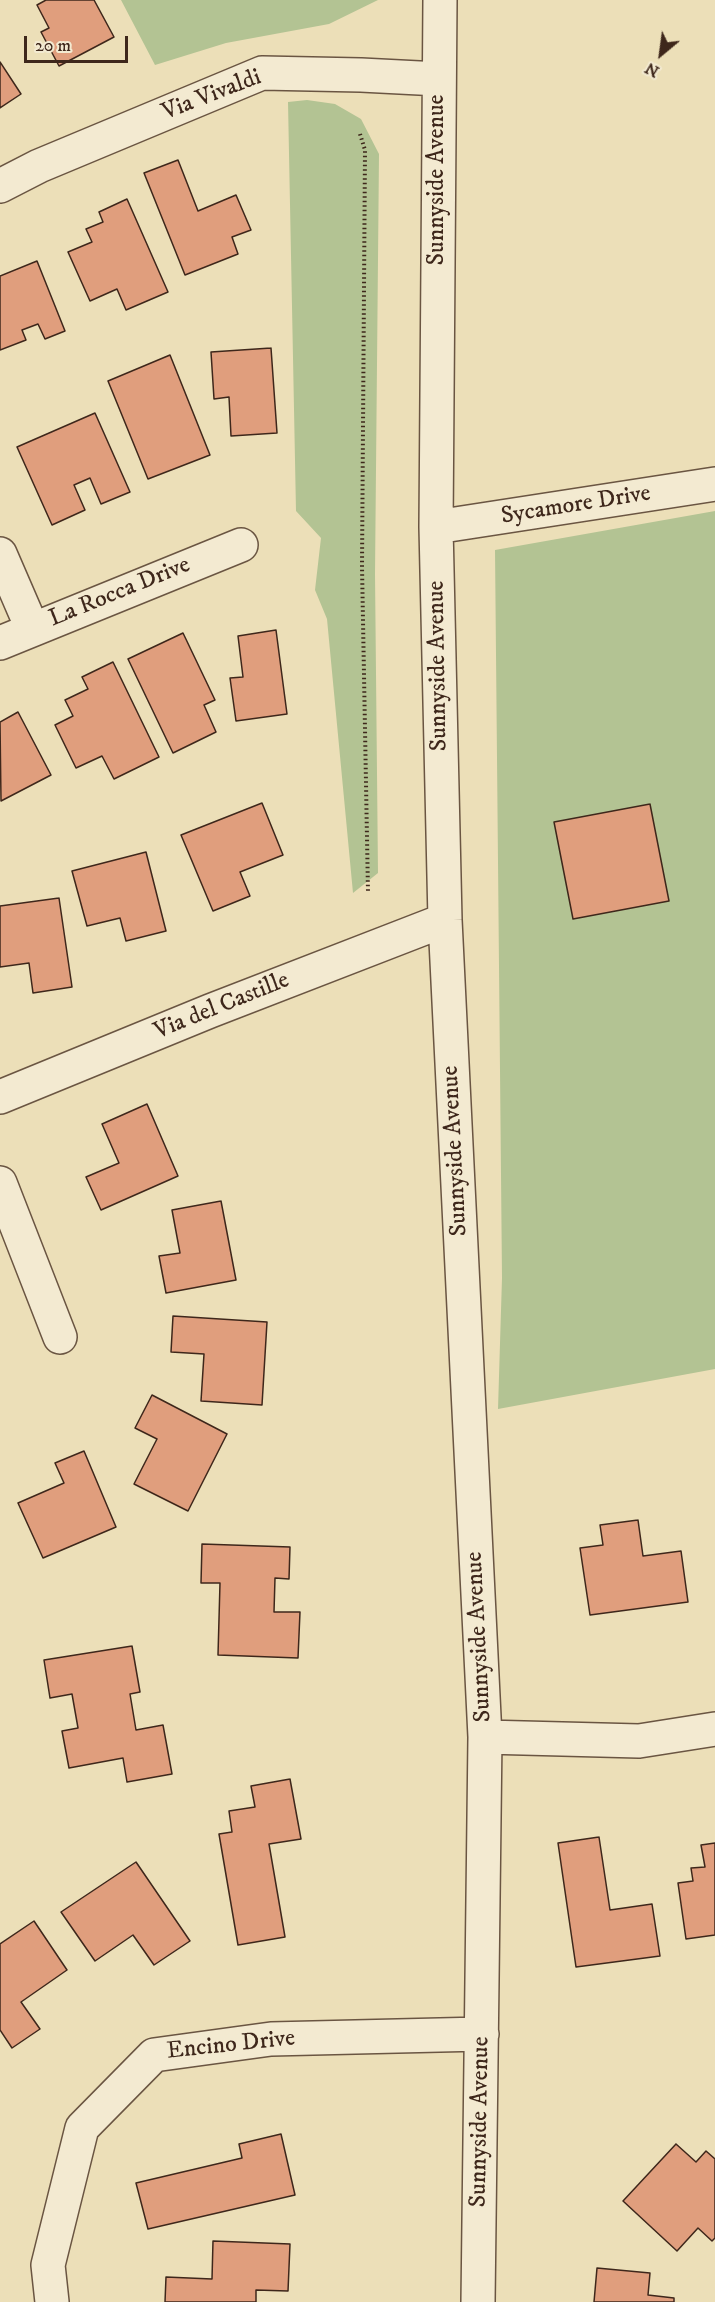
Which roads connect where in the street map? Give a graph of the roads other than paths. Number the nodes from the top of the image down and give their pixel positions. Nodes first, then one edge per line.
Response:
1 (440, 0) edge
2 (439, 79) junction
3 (0, 186) edge
4 (715, 484) edge
5 (436, 527) junction
6 (241, 545) dead end
7 (0, 554) edge
8 (32, 628) junction
9 (0, 643) edge
10 (445, 920) junction
11 (0, 1097) edge
12 (0, 1183) edge
13 (60, 1337) dead end
14 (715, 1729) edge
15 (485, 1737) junction
16 (482, 2034) junction
17 (52, 2302) edge
18 (478, 2302) edge

1 - 2 street, Sunnyside Avenue
2 - 3 street, Via Vivaldi
2 - 5 street, Sunnyside Avenue
4 - 5 street, Sycamore Drive
5 - 10 street, Sunnyside Avenue
6 - 8 street, La Rocca Drive
7 - 8 street
8 - 9 street, La Rocca Drive
10 - 11 street, Via del Castille
10 - 15 street, Sunnyside Avenue
12 - 13 street
14 - 15 street
15 - 16 street, Sunnyside Avenue
16 - 17 street, Encino Drive
16 - 18 street, Sunnyside Avenue

